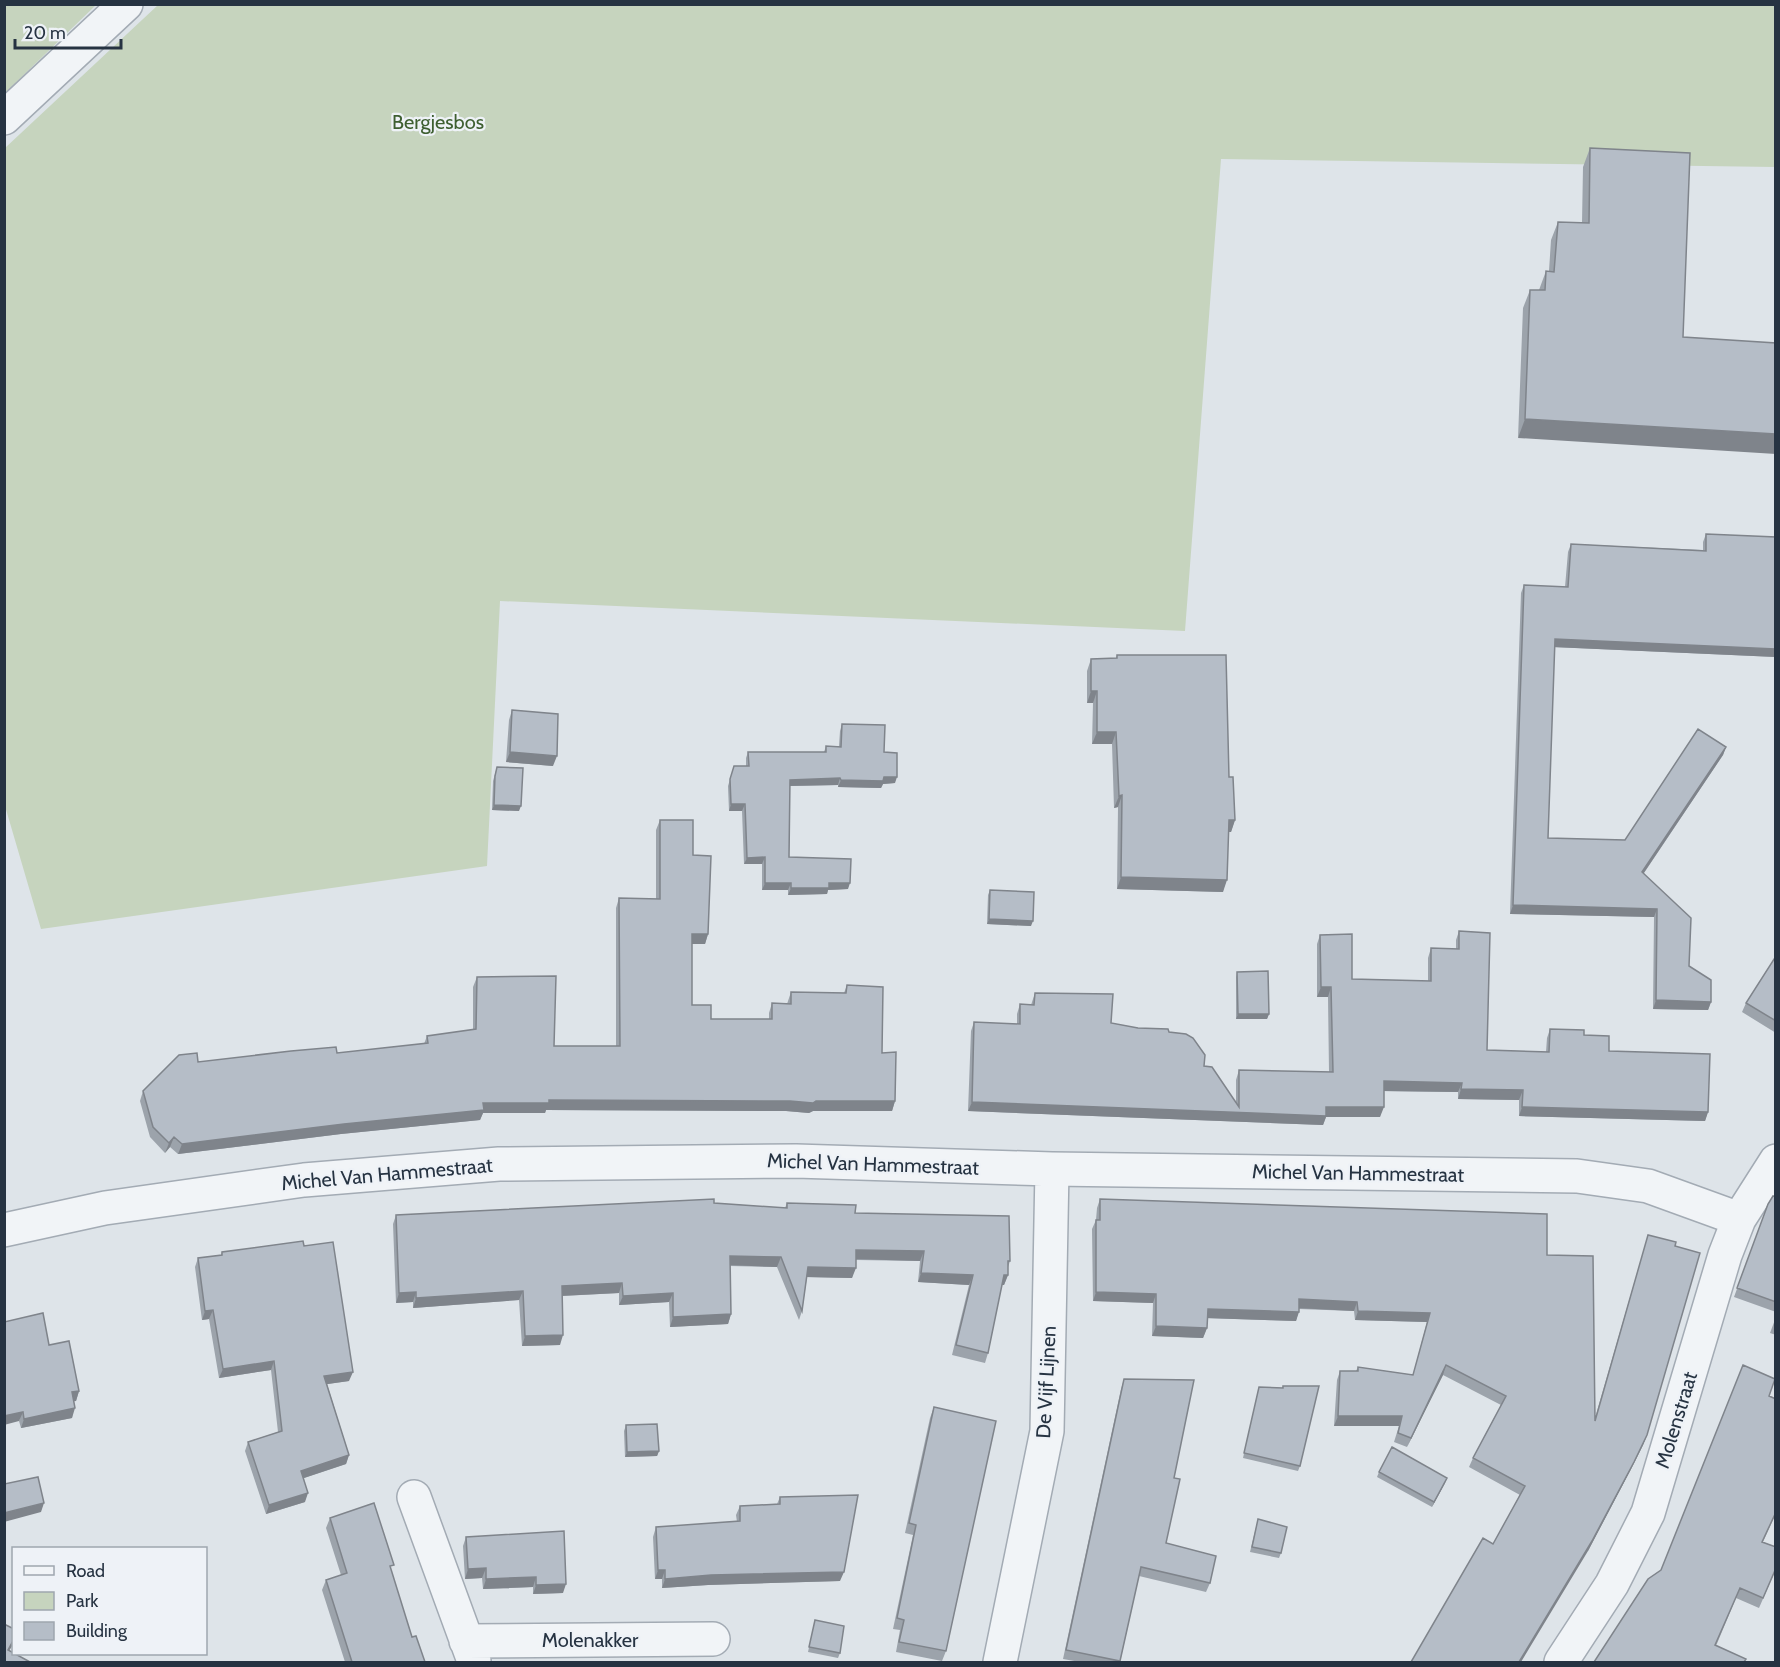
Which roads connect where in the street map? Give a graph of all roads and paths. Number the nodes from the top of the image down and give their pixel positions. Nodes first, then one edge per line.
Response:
1 (126, 4) edge
2 (4, 118) edge
3 (1774, 1167) edge
4 (1052, 1169) junction
5 (1739, 1219) junction
6 (4, 1230) edge
7 (414, 1497) dead end
8 (713, 1640) dead end
9 (470, 1652) edge
10 (1000, 1662) edge
11 (1561, 1662) edge

1 - 2 street
3 - 5 street, Molenstraat
4 - 5 street, Michel Van Hammestraat
4 - 6 street, Michel Van Hammestraat
4 - 10 street, De Vijf Lijnen
5 - 11 street, Molenstraat
7 - 9 street, Molenakker
8 - 9 street, Molenakker

